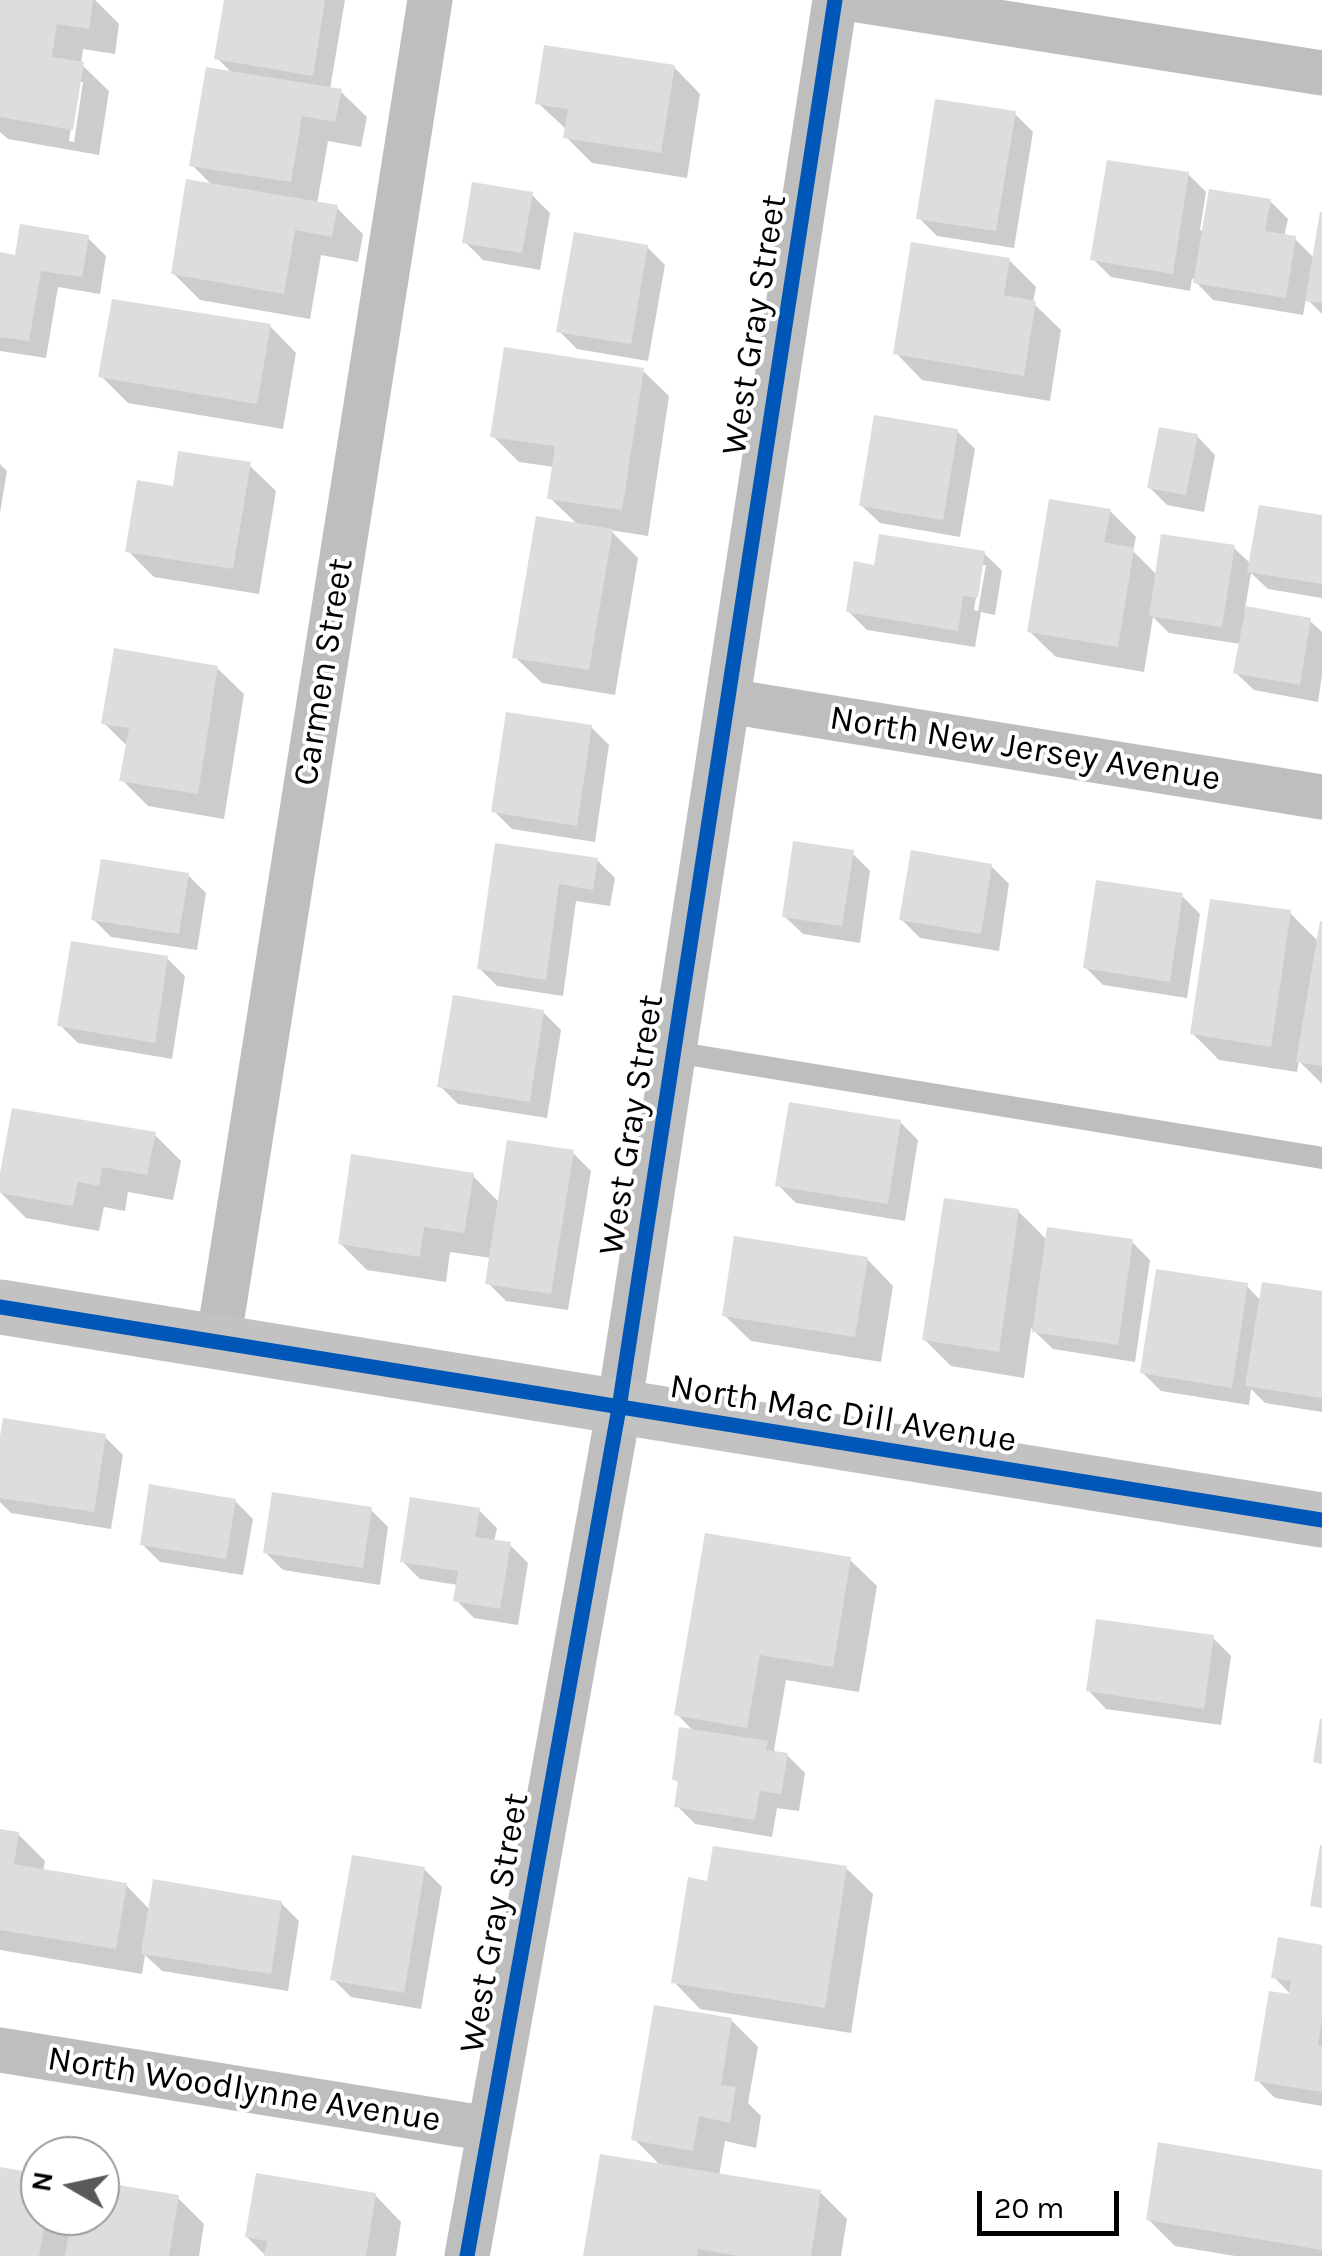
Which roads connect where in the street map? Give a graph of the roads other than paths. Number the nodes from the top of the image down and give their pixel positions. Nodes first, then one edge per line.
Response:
1 (430, 0) edge
2 (835, 0) edge
3 (858, 0) edge
4 (1322, 73) edge
5 (728, 701) junction
6 (1322, 797) edge
7 (674, 1052) junction
8 (1322, 1158) edge
9 (0, 1307) edge
10 (218, 1344) junction
11 (619, 1408) junction
12 (1322, 1520) edge
13 (0, 2050) edge
14 (489, 2129) junction
15 (467, 2256) edge

1 - 10 street, Carmen Street
2 - 5 street, West Gray Street
3 - 4 street
5 - 6 street, North New Jersey Avenue
5 - 7 street, West Gray Street
7 - 8 lane
7 - 11 street, West Gray Street
9 - 10 street, North Mac Dill Avenue
10 - 11 street, North Mac Dill Avenue
11 - 12 street, North Mac Dill Avenue
11 - 14 street, West Gray Street
13 - 14 street, North Woodlynne Avenue
14 - 15 street, West Gray Street

